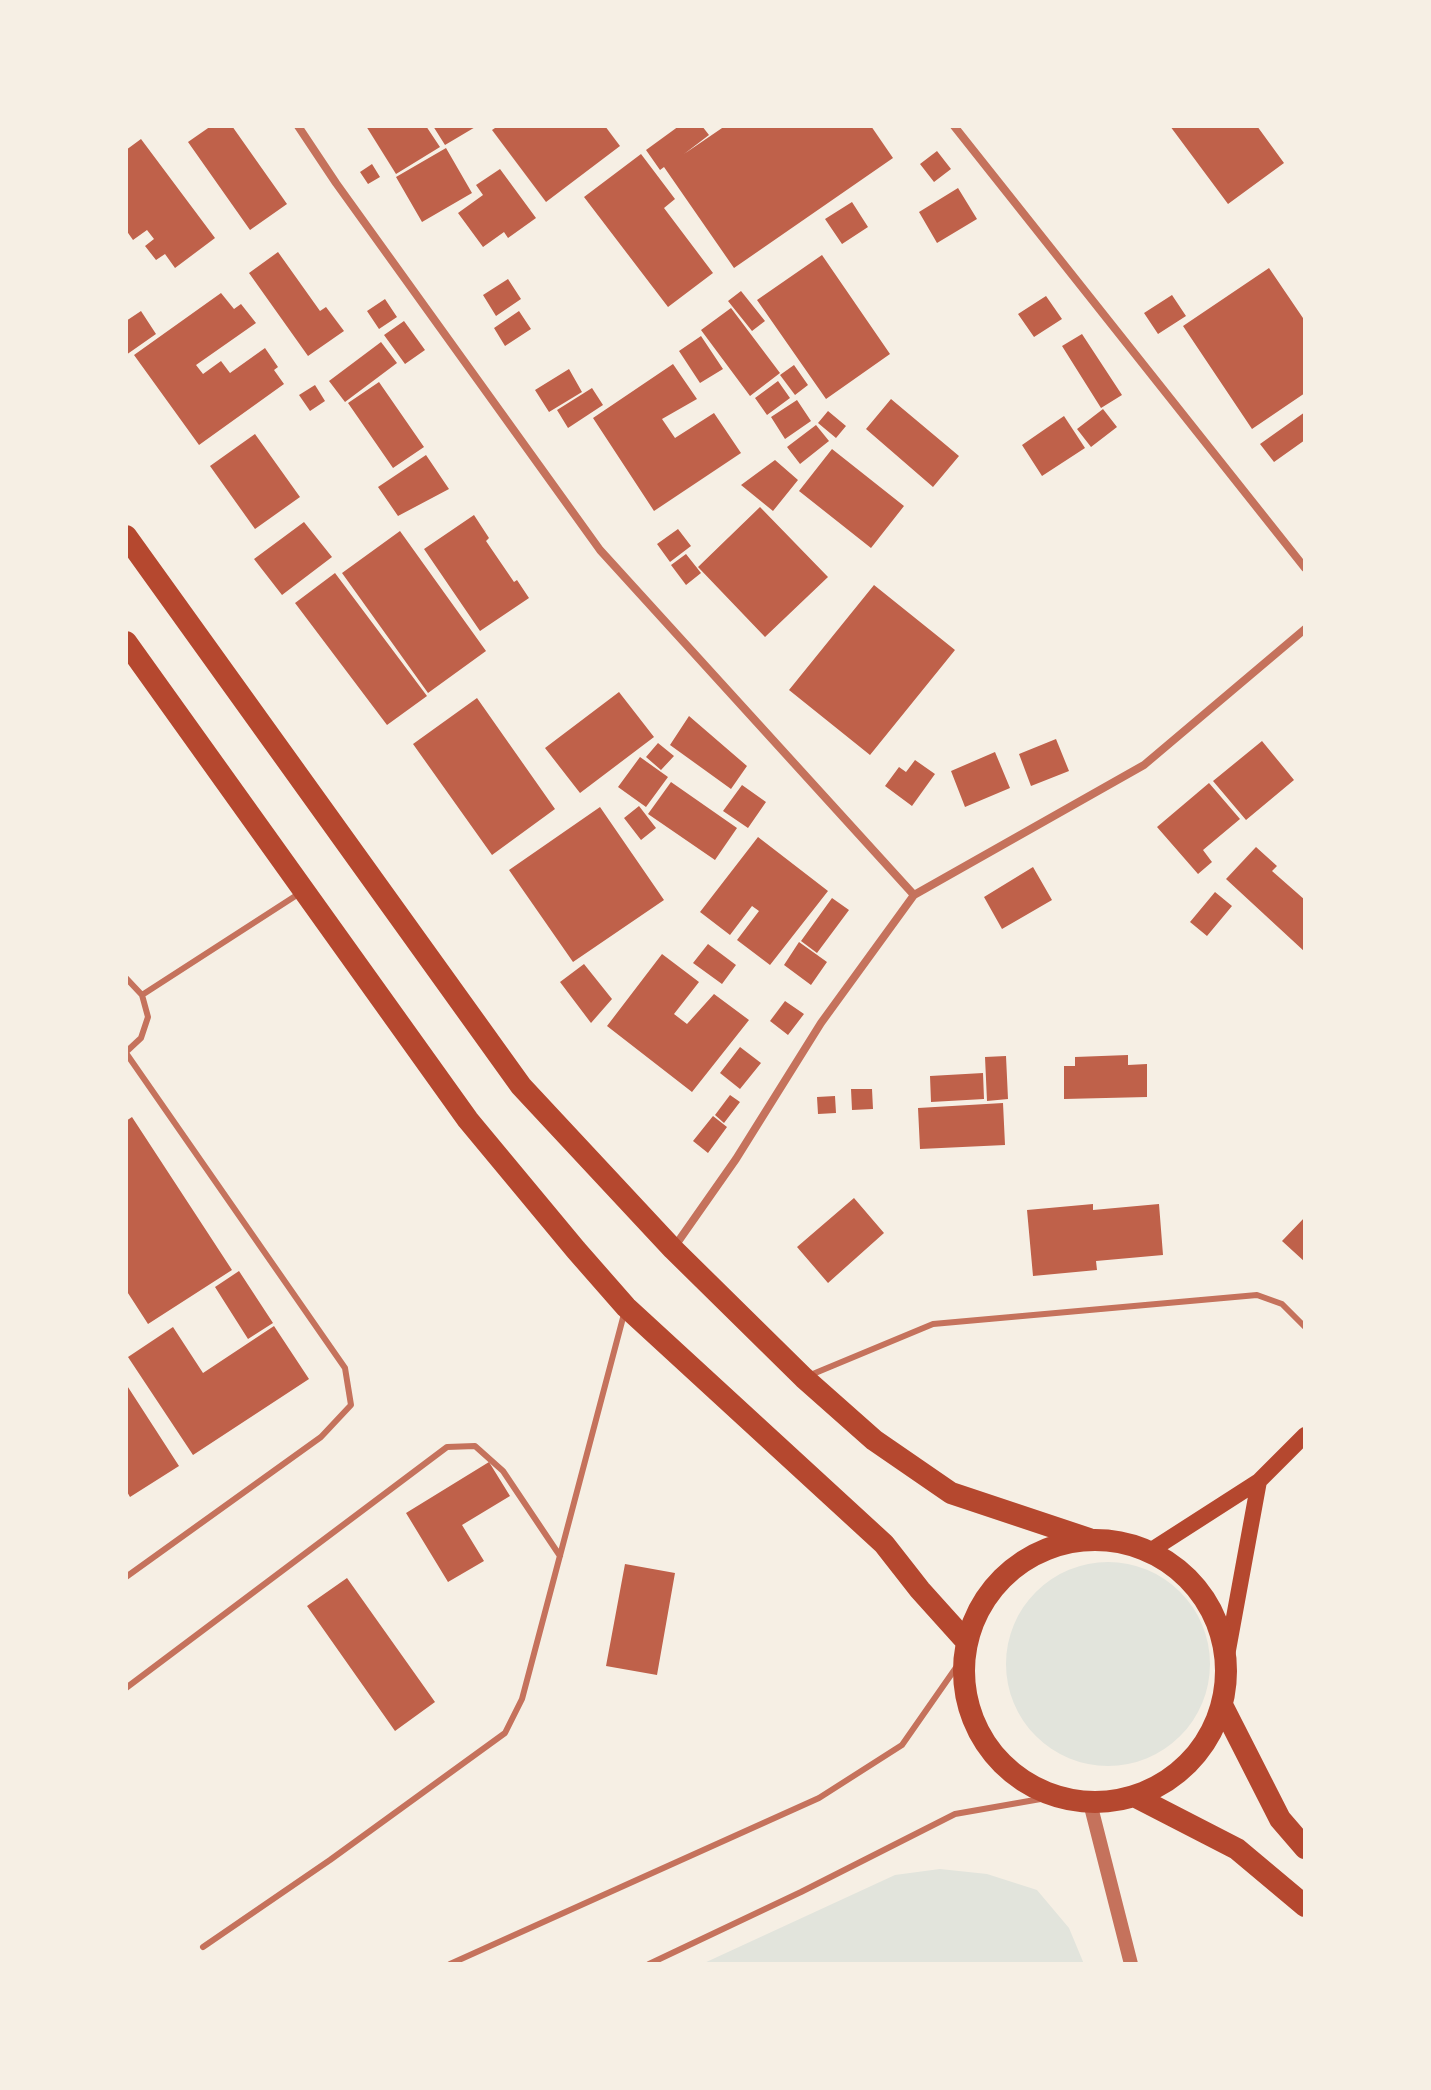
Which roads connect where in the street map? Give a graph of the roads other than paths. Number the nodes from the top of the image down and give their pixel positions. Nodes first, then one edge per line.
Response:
1 (298, 126) edge
2 (954, 126) edge
3 (126, 536) edge
4 (1305, 568) edge
5 (1305, 629) edge
6 (126, 642) edge
7 (304, 890) junction
8 (914, 895) junction
9 (126, 978) edge
10 (142, 995) junction
11 (126, 1053) edge
12 (673, 1249) junction
13 (626, 1307) junction
14 (1305, 1327) edge
15 (804, 1378) junction
16 (1305, 1435) edge
17 (1259, 1481) junction
18 (1089, 1539) junction
19 (1150, 1551) junction
20 (560, 1556) junction
21 (126, 1577) edge
22 (964, 1650) junction
23 (1226, 1661) junction
24 (126, 1688) edge
25 (1222, 1705) junction
26 (1052, 1797) junction
27 (1136, 1797) junction
28 (1090, 1803) junction
29 (1305, 1848) edge
30 (1305, 1906) edge
31 (203, 1947) dead end
32 (450, 1964) edge
33 (649, 1964) edge
34 (1131, 1964) edge

1 - 8 street
2 - 4 street
3 - 12 highway
5 - 8 street
6 - 7 highway
7 - 10 lane
7 - 13 highway
8 - 12 street
9 - 10 lane
10 - 11 lane
11 - 21 lane
12 - 15 highway
13 - 20 lane
13 - 22 highway
14 - 15 lane
15 - 18 highway
16 - 17 main road
17 - 19 main road
17 - 23 main road
18 - 19 highway
18 - 22 highway
19 - 23 highway
20 - 24 lane
20 - 31 lane
22 - 26 highway
22 - 32 lane
23 - 25 highway
25 - 27 highway
25 - 29 highway
26 - 28 highway
26 - 33 lane
27 - 28 highway
27 - 30 highway
28 - 34 street

